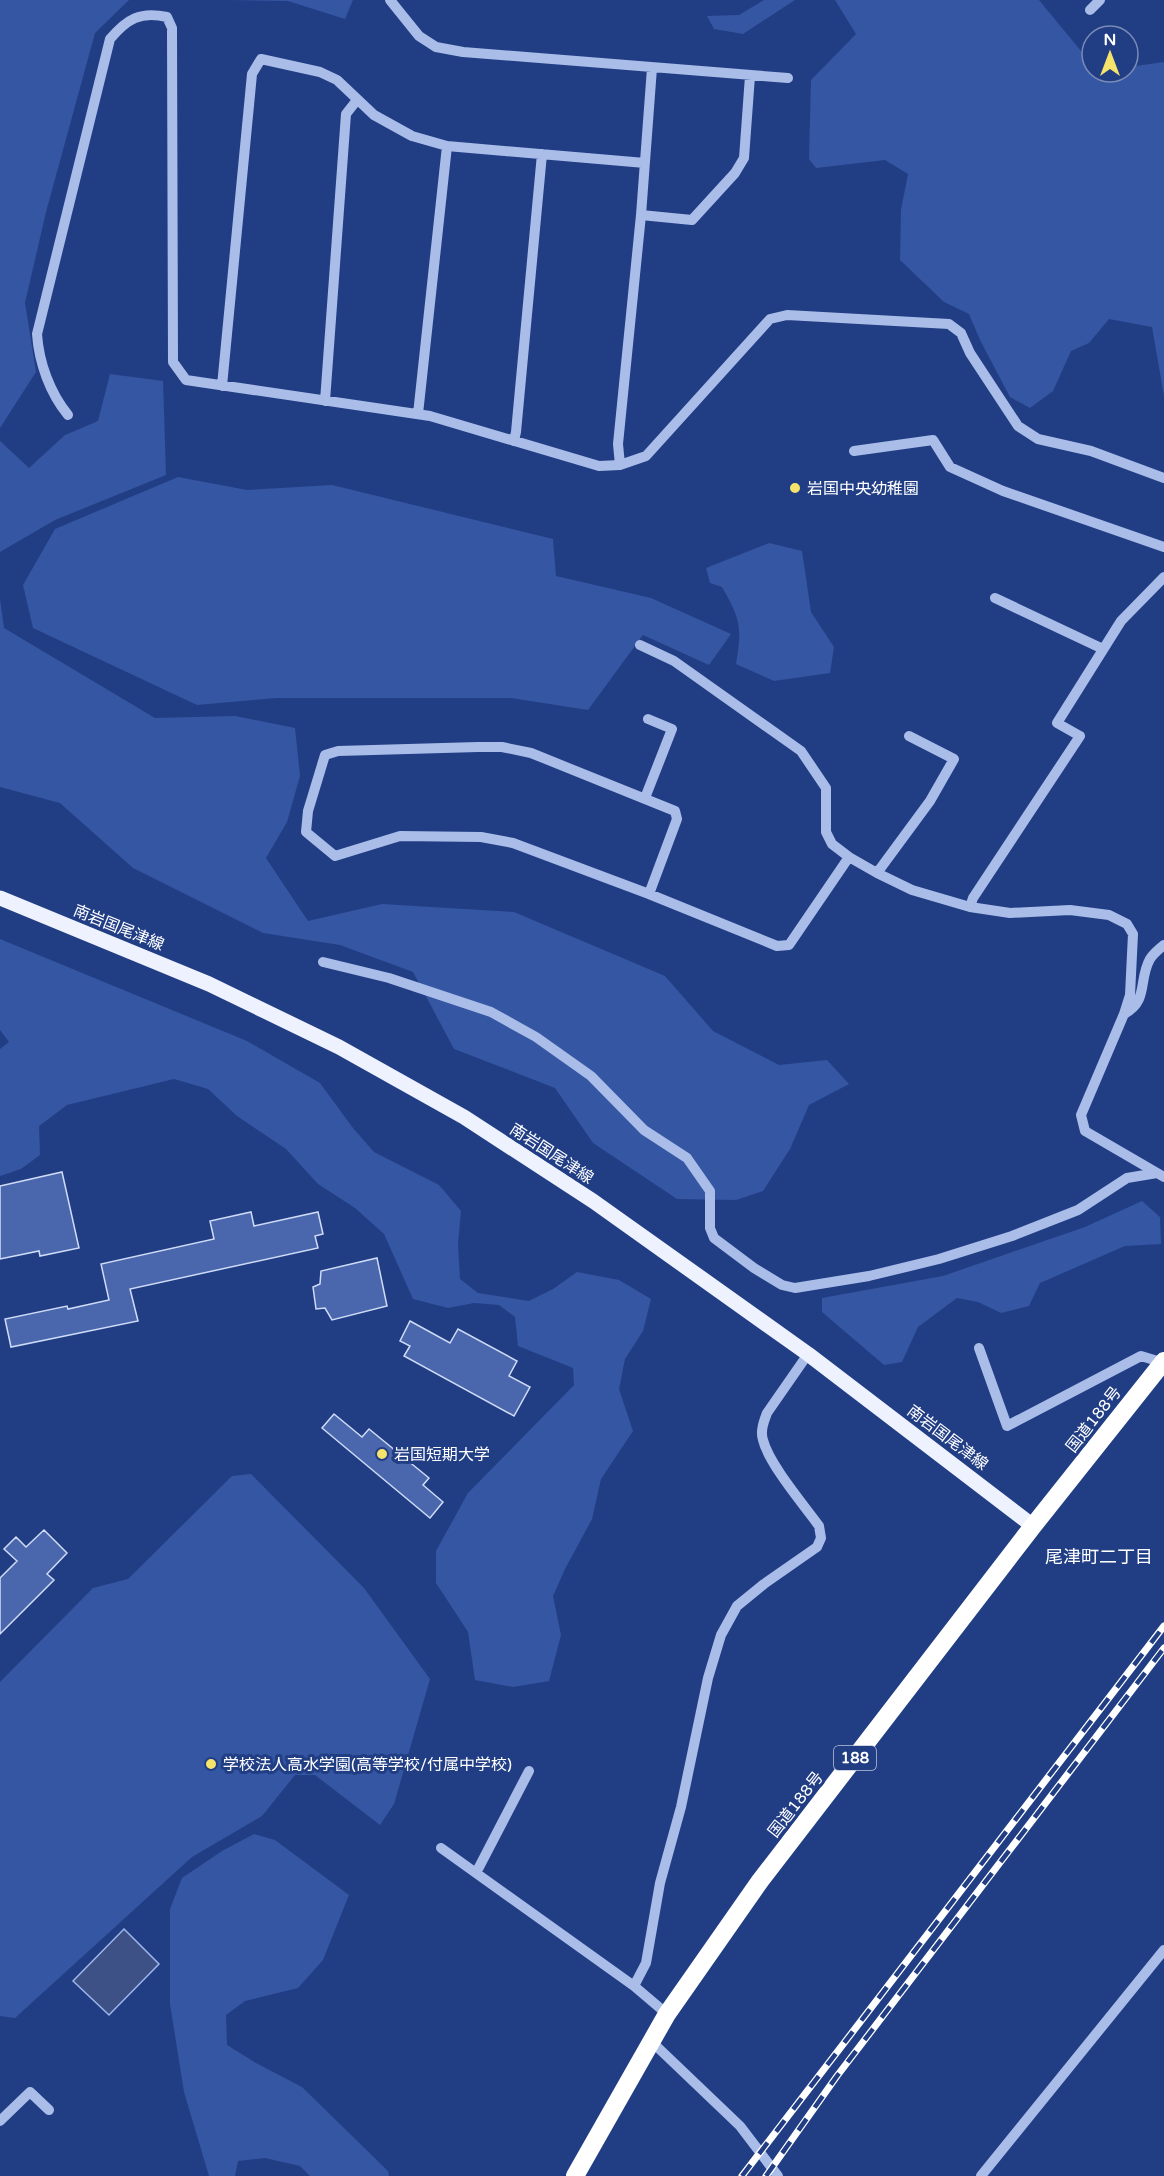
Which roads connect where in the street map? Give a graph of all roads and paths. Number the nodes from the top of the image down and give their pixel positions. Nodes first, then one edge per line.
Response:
1 (390, 0) edge
2 (1100, 0) edge
3 (1090, 10) dead end
4 (652, 68) junction
5 (750, 76) junction
6 (788, 78) dead end
7 (357, 100) junction
8 (447, 146) junction
9 (542, 154) junction
10 (645, 163) junction
11 (641, 215) junction
12 (222, 386) junction
13 (325, 401) junction
14 (418, 414) junction
15 (68, 415) dead end
16 (514, 441) junction
17 (854, 451) dead end
18 (620, 465) junction
19 (1164, 478) edge
20 (1164, 546) edge
21 (1164, 578) edge
22 (995, 598) dead end
23 (640, 645) dead end
24 (1103, 649) junction
25 (648, 719) dead end
26 (909, 736) dead end
27 (645, 798) junction
28 (849, 857) junction
29 (877, 873) junction
30 (649, 894) junction
31 (0, 898) edge
32 (970, 906) junction
33 (1164, 945) edge
34 (324, 962) dead end
35 (1124, 1014) junction
36 (1161, 1175) edge
37 (979, 1348) dead end
38 (808, 1354) junction
39 (1164, 1362) edge
40 (1033, 1526) junction
41 (529, 1771) dead end
42 (441, 1848) dead end
43 (476, 1873) junction
44 (1164, 1950) edge
45 (634, 1986) junction
46 (667, 2014) junction
47 (651, 2041) junction
48 (49, 2110) dead end
49 (0, 2121) edge
50 (575, 2176) edge
51 (778, 2176) edge
52 (981, 2176) edge

1 - 4 street
2 - 3 street
4 - 5 street
4 - 10 street
5 - 6 street
5 - 11 street
7 - 8 street
7 - 12 street
7 - 13 street
8 - 9 street
8 - 14 street
9 - 10 street
9 - 16 street
10 - 11 street
11 - 18 street
12 - 13 street
12 - 15 street
13 - 14 street
14 - 16 street
16 - 18 street
17 - 20 street
18 - 19 street
21 - 24 street
22 - 24 street
23 - 28 street
24 - 32 street
25 - 27 street
26 - 29 street
27 - 30 street
27 - 30 street
28 - 29 street
28 - 30 street
29 - 32 street
31 - 38 main road, 南岩国尾津線
32 - 35 street
33 - 35 street
34 - 36 street
35 - 36 street
37 - 39 street
38 - 40 main road, 南岩国尾津線
38 - 45 street
39 - 40 highway, 国道188号 / 188
40 - 46 highway, 国道188号 / 188
41 - 43 street
42 - 43 street
43 - 45 street
44 - 52 street
45 - 46 street
46 - 47 highway, 国道188号 / 188
47 - 50 highway, 国道188号 / 188
47 - 51 street
48 - 49 street

